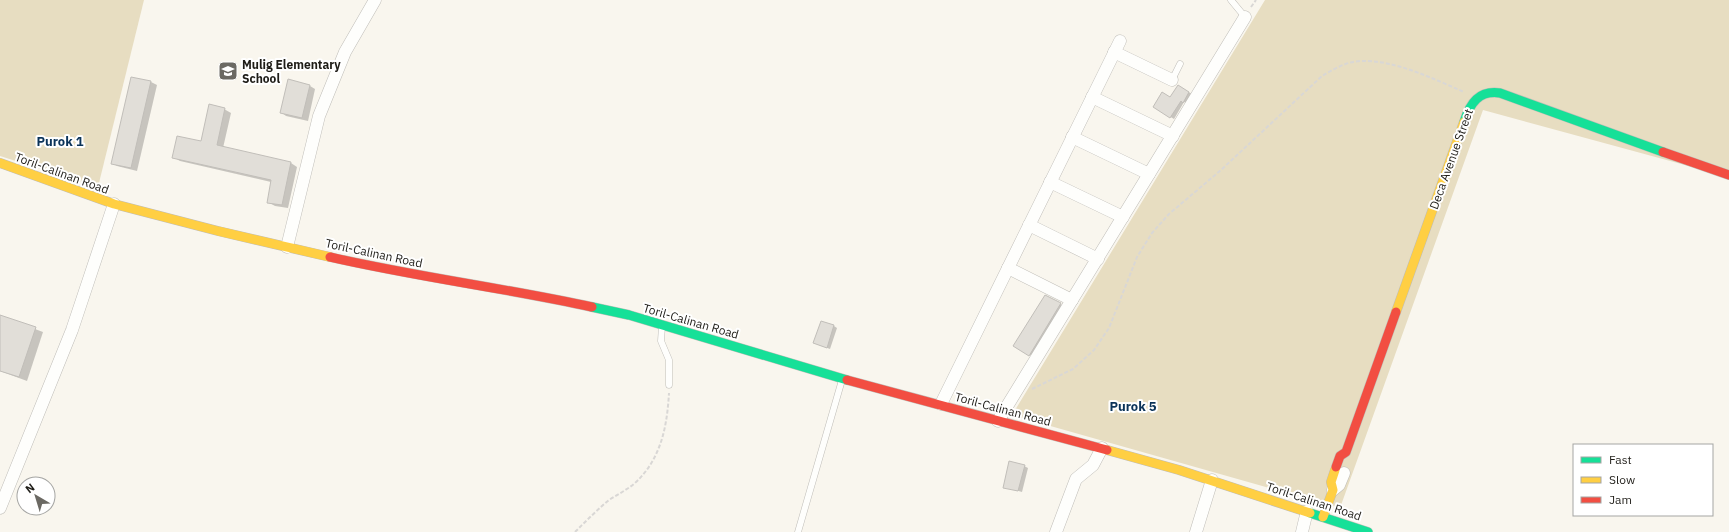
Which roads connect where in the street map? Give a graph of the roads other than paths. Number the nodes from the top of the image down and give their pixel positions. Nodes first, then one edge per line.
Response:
1 (375, 0) edge
2 (1232, 0) edge
3 (1245, 17) joint
4 (1180, 64) dead end
5 (1172, 80) joint
6 (1092, 97) junction
7 (1173, 136) junction
8 (1072, 137) junction
9 (0, 164) edge
10 (1149, 174) junction
11 (1729, 174) edge
12 (1050, 182) junction
13 (114, 204) junction
14 (1123, 218) junction
15 (1029, 225) junction
16 (287, 247) junction
17 (1098, 259) junction
18 (1008, 268) junction
19 (1072, 300) junction
20 (662, 325) junction
21 (842, 378) junction
22 (669, 384) road end
23 (941, 404) junction
24 (998, 421) junction
25 (1102, 448) junction
26 (1346, 452) joint
27 (1212, 480) junction
28 (1333, 490) joint
29 (0, 508) edge
30 (1307, 511) junction
31 (1329, 523) edge
32 (798, 532) edge
33 (1056, 532) edge
34 (1196, 532) edge
35 (1302, 532) edge
36 (1368, 532) edge

1 - 16 street
2 - 3 lane
3 - 7 street
4 - 5 lane
5 - 6 street
6 - 7 street
6 - 8 street
7 - 10 street
8 - 10 street
8 - 12 street
9 - 13 main road, Toril-Calinan Road
10 - 14 street
11 - 26 main road, Deca Avenue Street
12 - 14 street
12 - 15 street
13 - 16 main road, Toril-Calinan Road
13 - 29 street
14 - 17 street
15 - 17 street
15 - 18 street
16 - 20 main road, Toril-Calinan Road
17 - 19 street
18 - 19 street
18 - 23 street
19 - 24 street
20 - 21 main road, Toril-Calinan Road
20 - 22 lane
21 - 23 main road, Toril-Calinan Road
21 - 32 lane
23 - 24 main road, Toril-Calinan Road
24 - 25 main road, Toril-Calinan Road
25 - 27 main road, Toril-Calinan Road
25 - 33 street
26 - 28 street, Deca Avenue Street
27 - 30 main road, Toril-Calinan Road
27 - 34 street
28 - 31 main road, Deca Avenue Street
30 - 31 main road, Toril-Calinan Road
30 - 35 street
31 - 36 main road, Toril-Calinan Road

